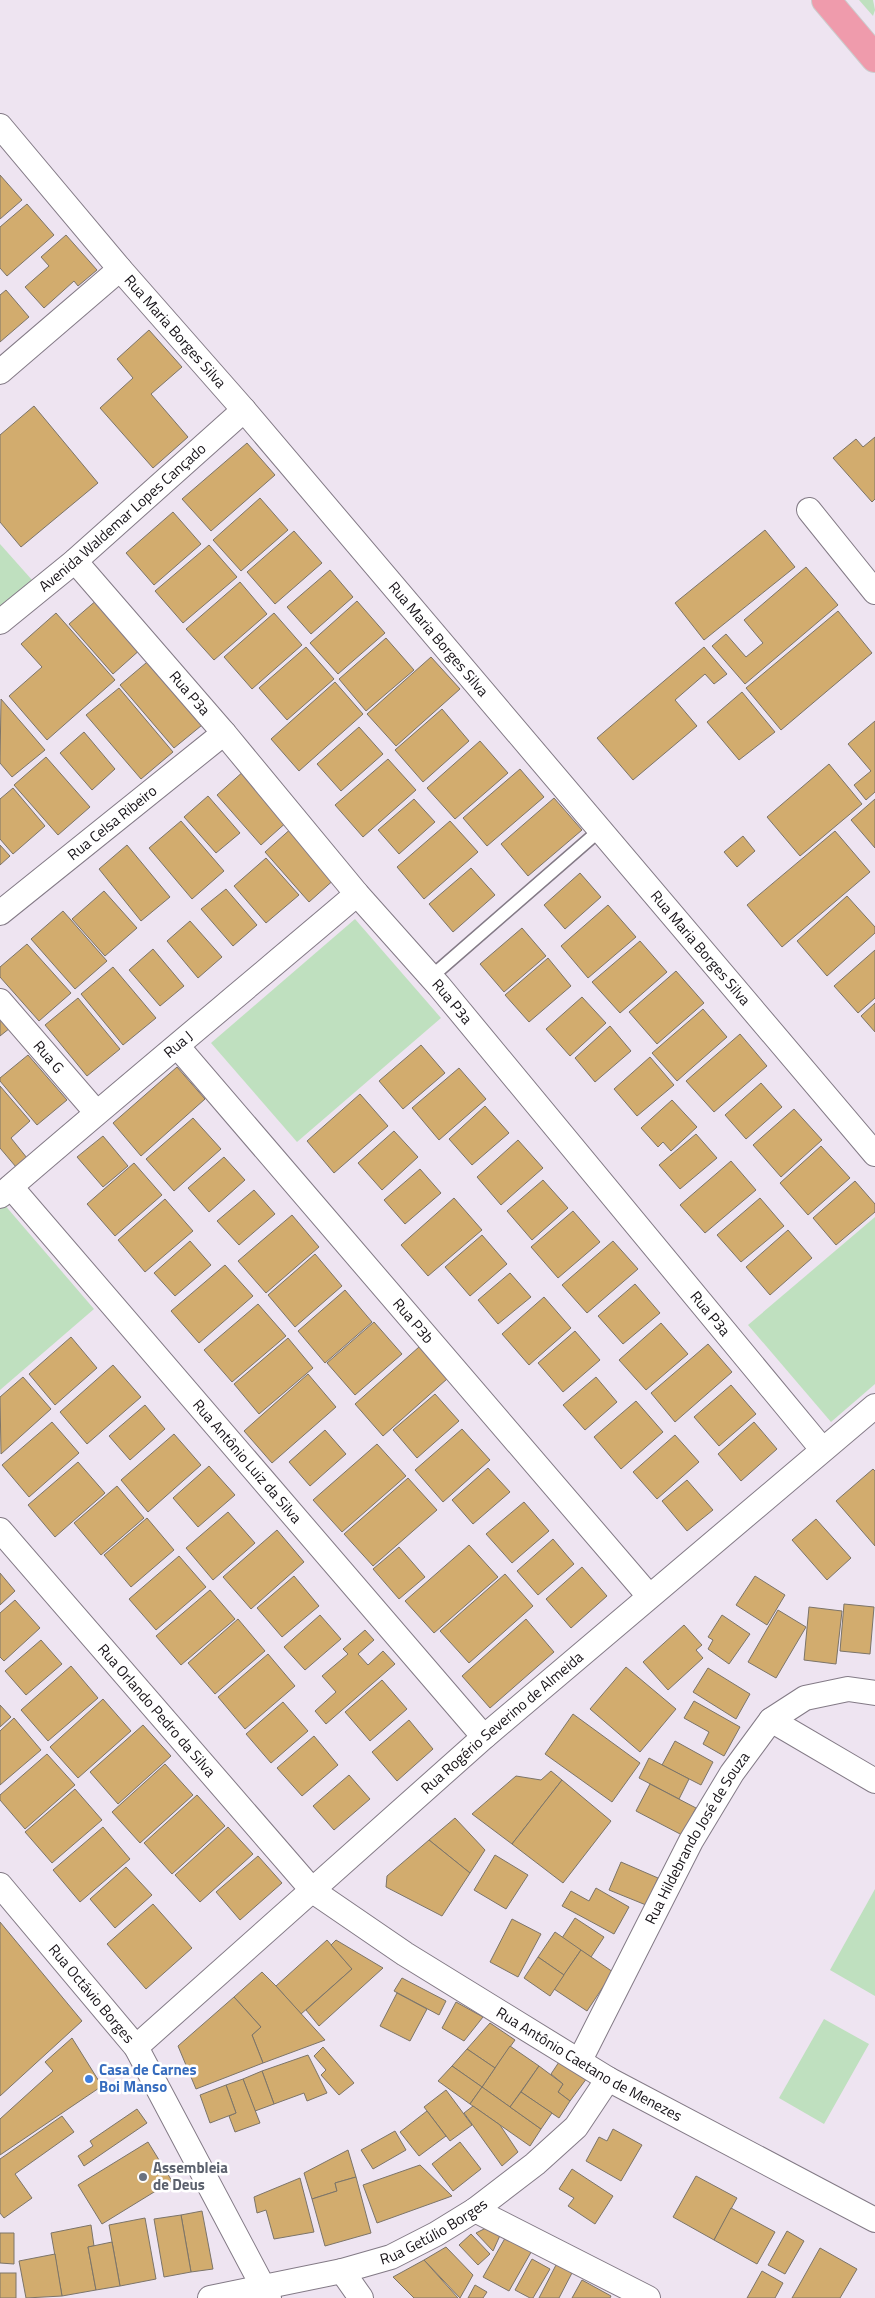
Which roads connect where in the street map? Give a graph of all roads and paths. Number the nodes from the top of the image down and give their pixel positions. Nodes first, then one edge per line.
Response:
1 (826, 0) edge
2 (875, 58) edge
3 (0, 126) edge
4 (120, 269) junction
5 (0, 372) edge
6 (244, 410) junction
7 (809, 510) dead end
8 (75, 561) junction
9 (875, 592) edge
10 (0, 622) edge
11 (224, 733) junction
12 (600, 830) junction
13 (357, 894) junction
14 (0, 913) edge
15 (431, 977) junction
16 (0, 1002) edge
17 (178, 1047) junction
18 (96, 1112) junction
19 (875, 1154) edge
20 (6, 1191) edge
21 (875, 1406) edge
22 (822, 1449) junction
23 (0, 1530) edge
24 (649, 1596) junction
25 (875, 1693) edge
26 (772, 1720) junction
27 (484, 1737) junction
28 (875, 1781) edge
29 (0, 1885) edge
30 (313, 1891) junction
31 (136, 2047) junction
32 (580, 2060) junction
33 (608, 2079) junction
34 (475, 2210) junction
35 (875, 2220) edge
36 (342, 2271) junction
37 (266, 2292) edge
38 (357, 2296) edge
39 (210, 2298) edge
40 (648, 2298) edge

1 - 2 main road
3 - 4 street, Rua Maria Borges Silva
4 - 5 street
4 - 6 street, Rua Maria Borges Silva
6 - 8 street, Avenida Waldemar Lopes Cançado
6 - 12 street, Rua Maria Borges Silva
7 - 9 street
8 - 10 street, Avenida Waldemar Lopes Cançado
8 - 11 street, Rua P3a
11 - 13 street, Rua P3a
11 - 14 street, Rua Celsa Ribeiro
12 - 15 lane
12 - 19 street, Rua Maria Borges Silva
13 - 15 street, Rua P3a
13 - 17 street, Rua J
15 - 22 street, Rua P3a
16 - 18 street, Rua G
17 - 18 street, Rua J
17 - 24 street, Rua P3b
18 - 20 street, Rua J
20 - 27 street, Rua Antônio Luiz da Silva
21 - 22 street, Rua Rogério Severino de Almeida
22 - 24 street, Rua Rogério Severino de Almeida
23 - 30 street, Rua Orlando Pedro da Silva
24 - 27 street, Rua Rogério Severino de Almeida
25 - 26 street, Rua Hildebrando José de Souza
26 - 28 street
26 - 32 street, Rua Hildebrando José de Souza
27 - 30 street, Rua Rogério Severino de Almeida
29 - 31 street, Rua Octávio Borges
30 - 31 street, Rua Rogério Severino de Almeida
30 - 32 street, Rua Antônio Caetano de Menezes
31 - 37 street, Rua Octávio Borges
32 - 33 street, Rua Antônio Caetano de Menezes
33 - 34 street, Rua Getúlio Borges
33 - 35 street, Rua Antônio Caetano de Menezes
34 - 36 street, Rua Getúlio Borges
34 - 40 street
36 - 37 street, Rua Getúlio Borges
36 - 38 street
37 - 39 street, Rua Getúlio Borges

